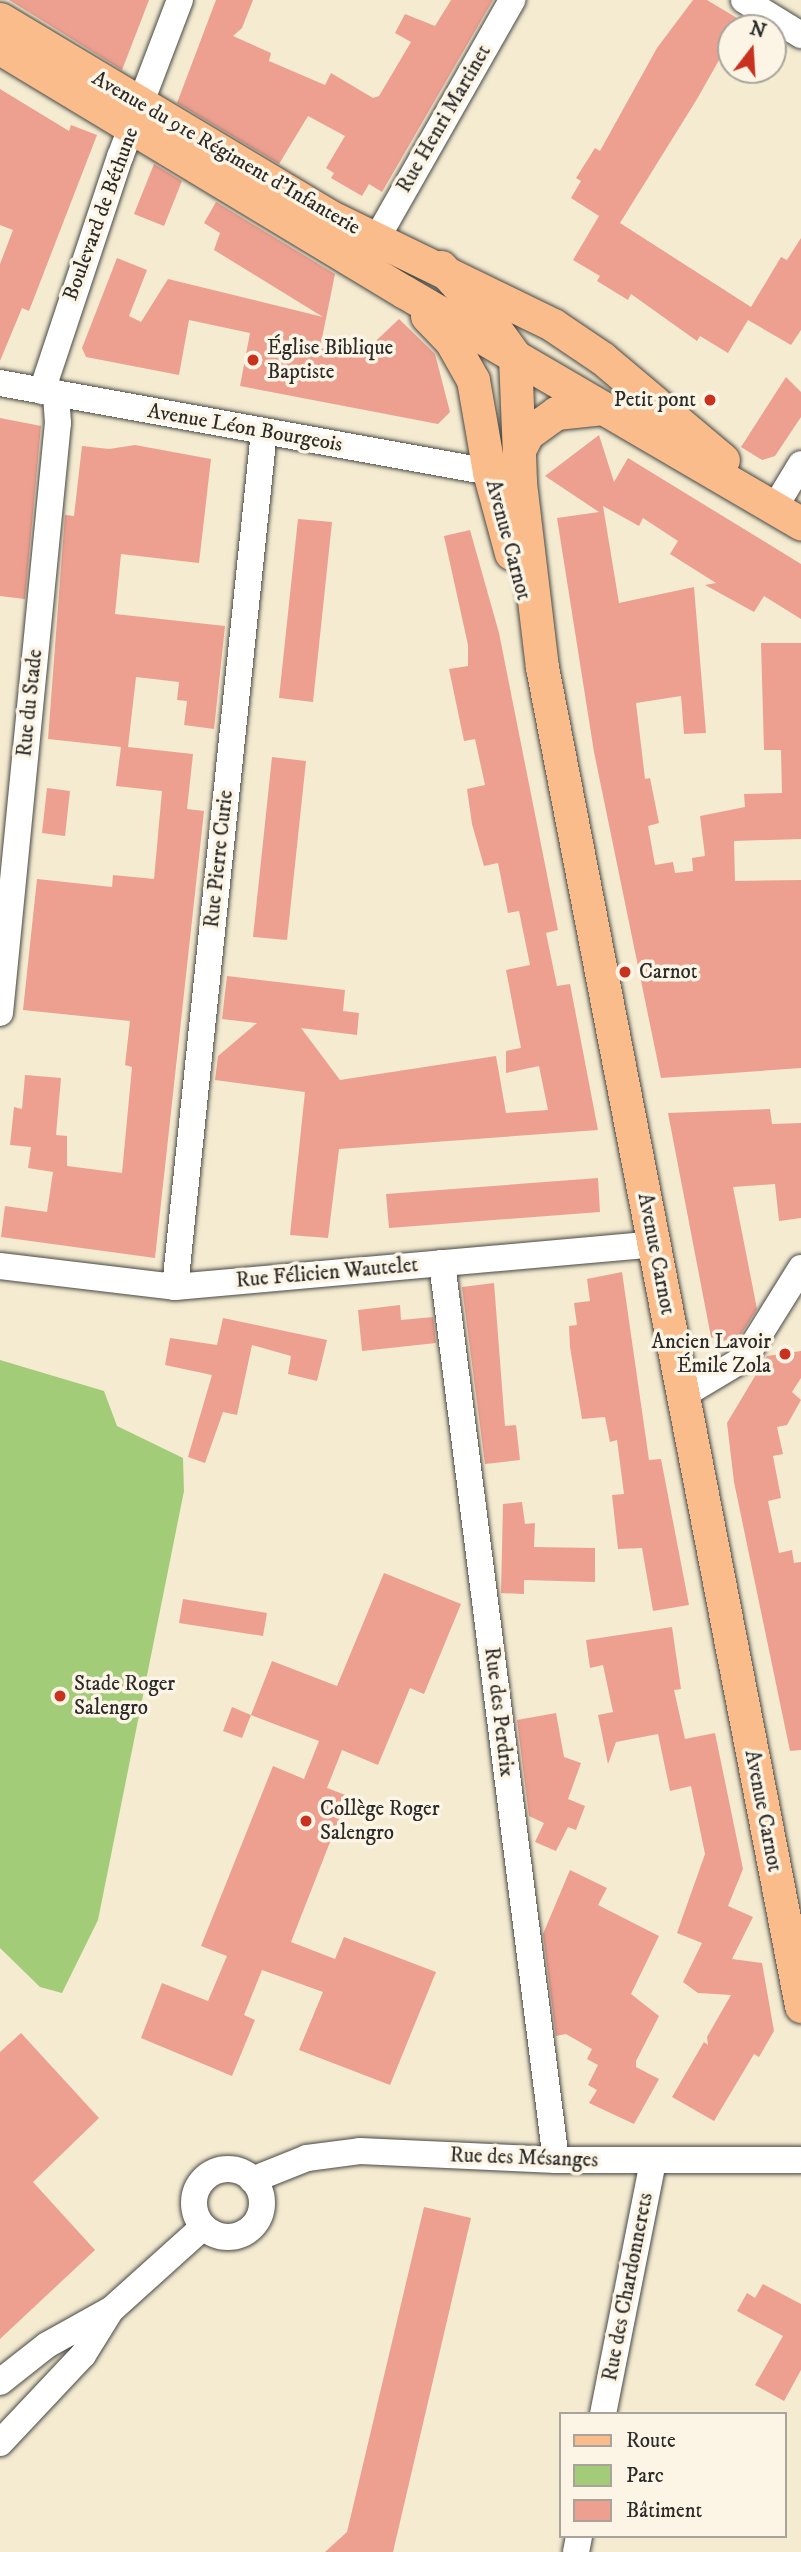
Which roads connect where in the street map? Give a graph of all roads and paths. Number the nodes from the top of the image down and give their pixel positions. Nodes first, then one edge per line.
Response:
1 (180, 0) edge
2 (512, 0) edge
3 (744, 0) edge
4 (0, 19) edge
5 (801, 35) edge
6 (0, 48) edge
7 (136, 117) junction
8 (377, 238) junction
9 (441, 267) junction
10 (403, 292) junction
11 (515, 356) junction
12 (0, 383) edge
13 (49, 392) junction
14 (645, 393) junction
15 (603, 408) junction
16 (481, 411) junction
17 (264, 432) junction
18 (519, 450) junction
19 (801, 464) edge
20 (489, 472) junction
21 (778, 510) edge
22 (542, 667) junction
23 (0, 1013) edge
24 (654, 1244) junction
25 (442, 1263) junction
26 (0, 1266) edge
27 (801, 1268) edge
28 (175, 1287) junction
29 (683, 1395) junction
30 (801, 2007) edge
31 (801, 2160) edge
32 (556, 2161) junction
33 (653, 2161) junction
34 (252, 2180) junction
35 (203, 2227) junction
36 (112, 2309) junction
37 (0, 2382) edge
38 (603, 2412) edge
39 (0, 2443) edge

1 - 7 street, Boulevard de Béthune
2 - 8 street, Rue Henri Martinet
3 - 5 street
4 - 7 main road, Avenue du 91e Régiment d'Infanterie
6 - 7 main road, Avenue du 91e Régiment d'Infanterie
7 - 8 main road, Avenue du 91e Régiment d'Infanterie
7 - 10 main road, Avenue du 91e Régiment d'Infanterie
7 - 13 street, Boulevard de Béthune
8 - 9 main road, Avenue du 91e Régiment d'Infanterie
9 - 11 main road
9 - 14 main road, Avenue du 91e Régiment d'Infanterie
10 - 11 main road, Avenue du 91e Régiment d'Infanterie
10 - 16 main road, Avenue Carnot
11 - 14 main road
11 - 15 main road, Avenue du 91e Régiment d'Infanterie
11 - 16 main road
11 - 18 main road, Avenue Carnot
12 - 13 street, Avenue Léon Bourgeois
13 - 17 street, Avenue Léon Bourgeois
13 - 23 street, Rue du Stade
14 - 21 main road, Avenue du 91e Régiment d'Infanterie
15 - 18 main road, Avenue Carnot
15 - 21 main road, Avenue du 91e Régiment d'Infanterie
16 - 20 main road, Avenue Carnot
17 - 20 street, Avenue Léon Bourgeois
17 - 28 street, Rue Pierre Curie
18 - 22 main road, Avenue Carnot
19 - 21 street
20 - 22 main road, Avenue Carnot
22 - 24 main road, Avenue Carnot
24 - 25 street, Rue Félicien Wautelet
24 - 29 main road, Avenue Carnot
25 - 28 street, Rue Félicien Wautelet
25 - 32 street, Rue des Perdrix
26 - 28 street, Rue Félicien Wautelet
27 - 29 street
29 - 30 main road, Avenue Carnot
31 - 33 street, Rue des Mésanges
32 - 33 street, Rue des Mésanges
32 - 34 street, Rue des Mésanges
33 - 38 street, Rue des Chardonnerets
34 - 35 street
34 - 35 street
35 - 36 street
36 - 37 street
36 - 39 street

